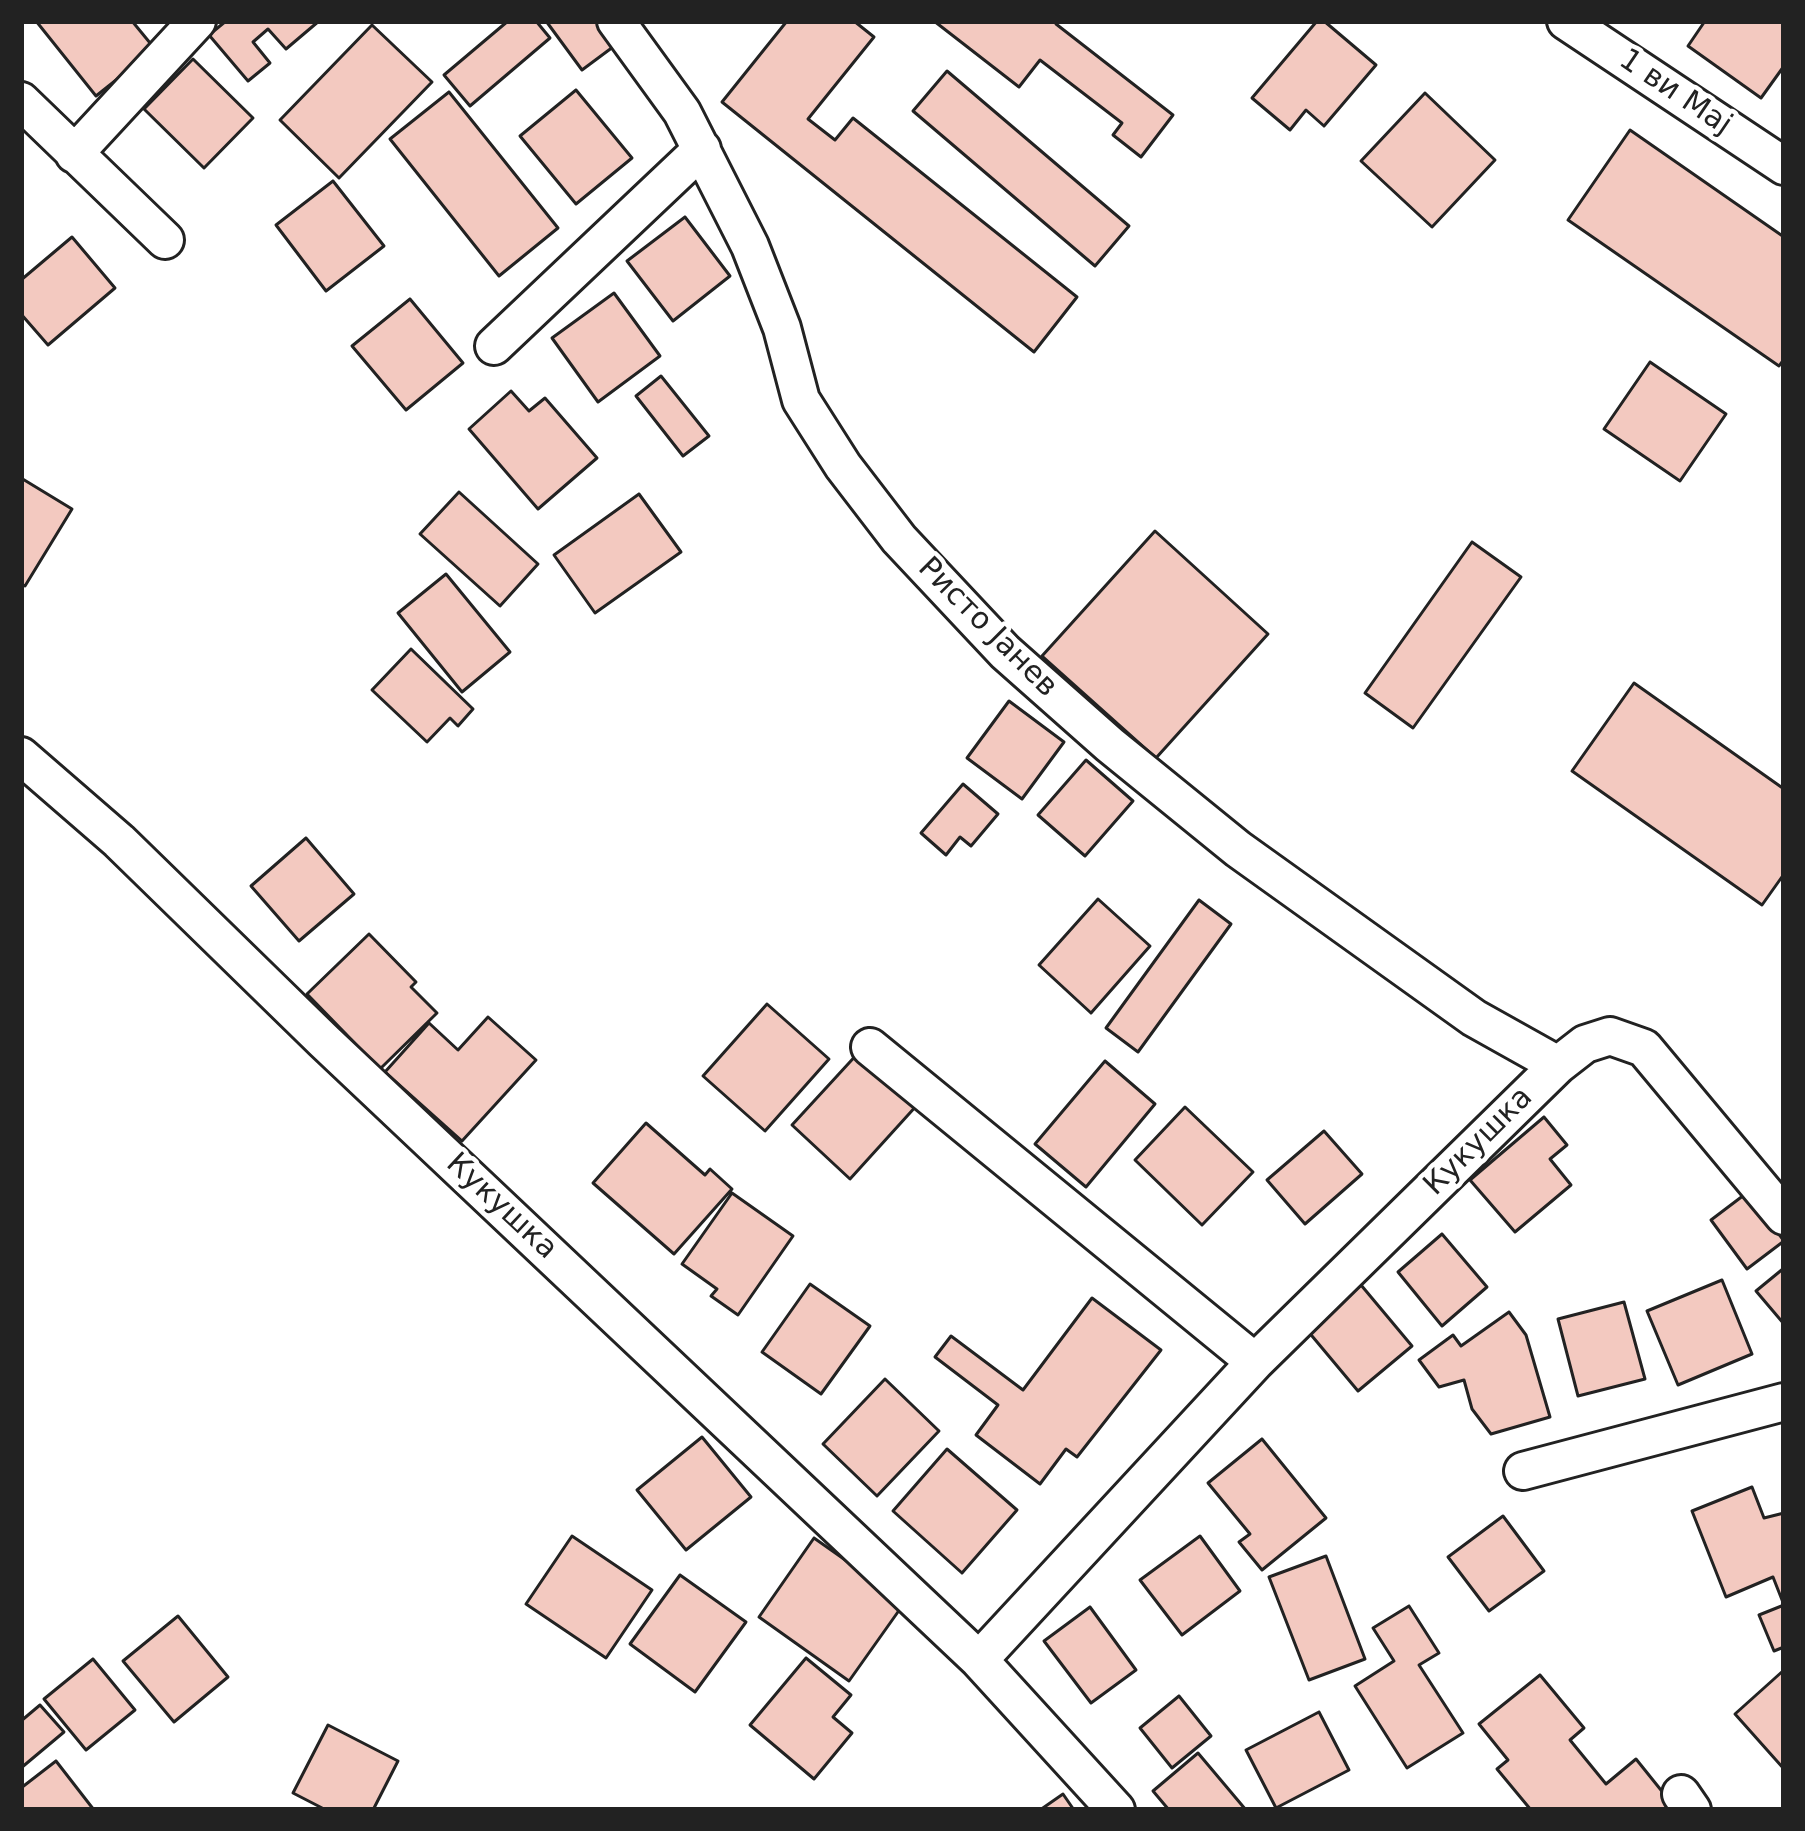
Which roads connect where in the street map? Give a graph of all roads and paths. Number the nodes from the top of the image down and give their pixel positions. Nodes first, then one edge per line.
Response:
1 (197, 21) edge
2 (616, 21) edge
3 (1566, 21) edge
4 (21, 101) edge
5 (701, 149) junction
6 (74, 154) junction
7 (1784, 166) edge
8 (165, 240) dead end
9 (494, 346) dead end
10 (21, 756) edge
11 (870, 1047) dead end
12 (1571, 1054) junction
13 (1784, 1216) edge
14 (1255, 1362) junction
15 (1784, 1402) edge
16 (1523, 1471) dead end
17 (979, 1660) junction
18 (1116, 1810) edge

1 - 6 street
2 - 5 street, Ристо Јанев
3 - 7 street, 1 ви Мај
4 - 6 street
5 - 9 street
5 - 12 street, Ристо Јанев
6 - 8 street
10 - 17 street, Кукушка
11 - 14 street
12 - 13 street
12 - 14 street, Кукушка
14 - 17 street, Кукушка
15 - 16 street
17 - 18 street, Кукушка

